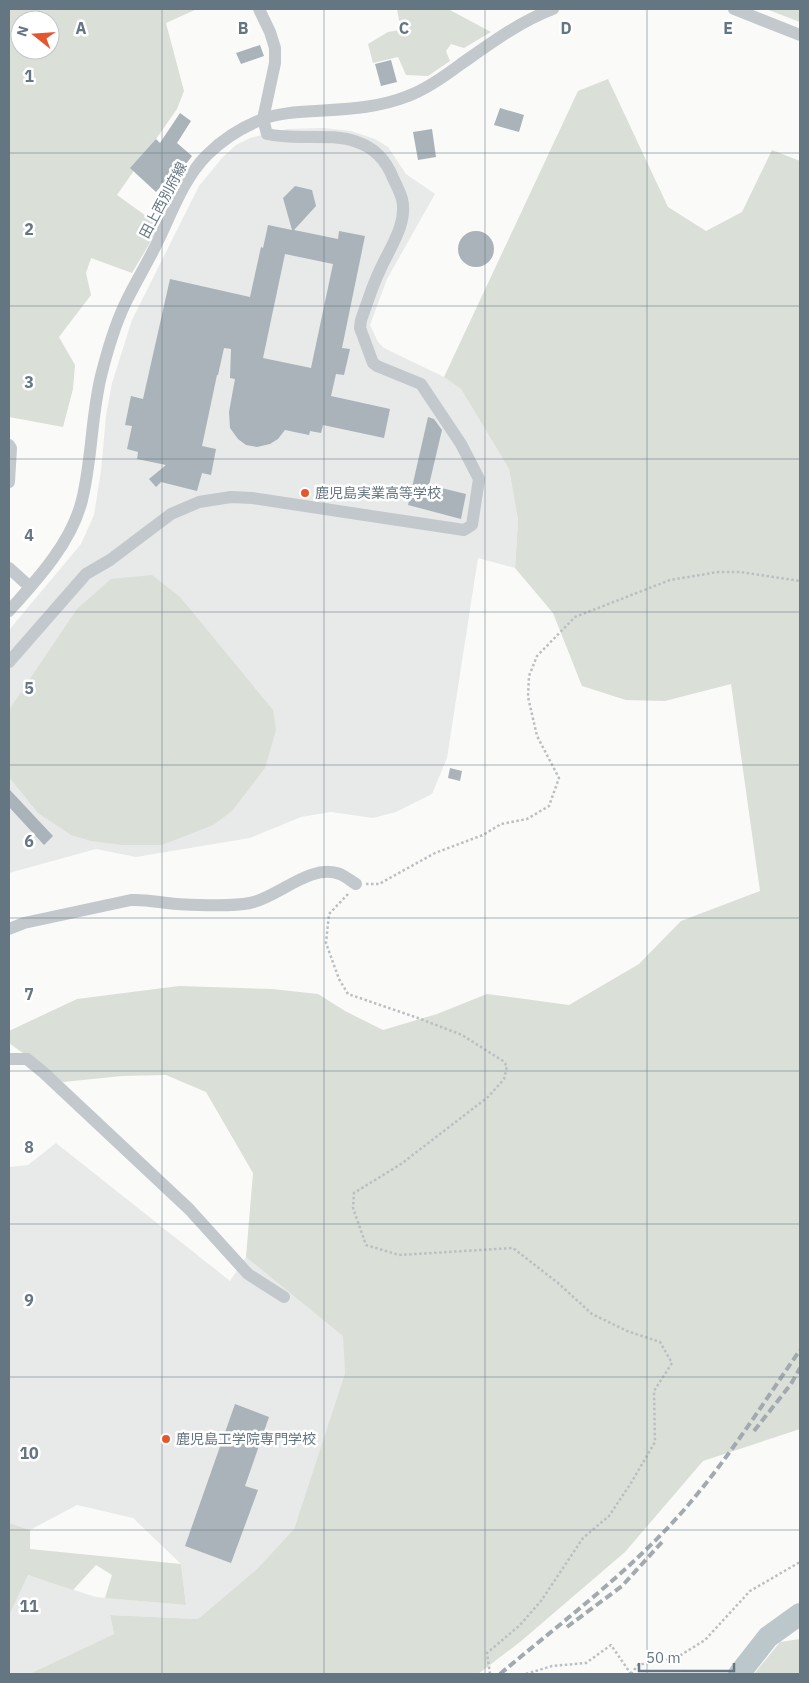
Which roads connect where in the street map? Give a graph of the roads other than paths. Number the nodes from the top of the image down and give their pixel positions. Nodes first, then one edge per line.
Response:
1 (259, 9) edge
2 (553, 9) edge
3 (734, 9) edge
4 (800, 35) edge
5 (263, 119) junction
6 (9, 445) edge
7 (9, 482) edge
8 (9, 568) edge
9 (30, 587) junction
10 (9, 611) edge
11 (9, 662) edge
12 (356, 884) road end
13 (9, 929) edge
14 (9, 1059) edge
15 (284, 1297) dead end

1 - 5 street
2 - 5 street, 田上西別府線
3 - 4 street
5 - 9 street, 田上西別府線
5 - 11 street
6 - 7 street
8 - 9 street
9 - 10 street, 田上西別府線
12 - 13 street
14 - 15 street

